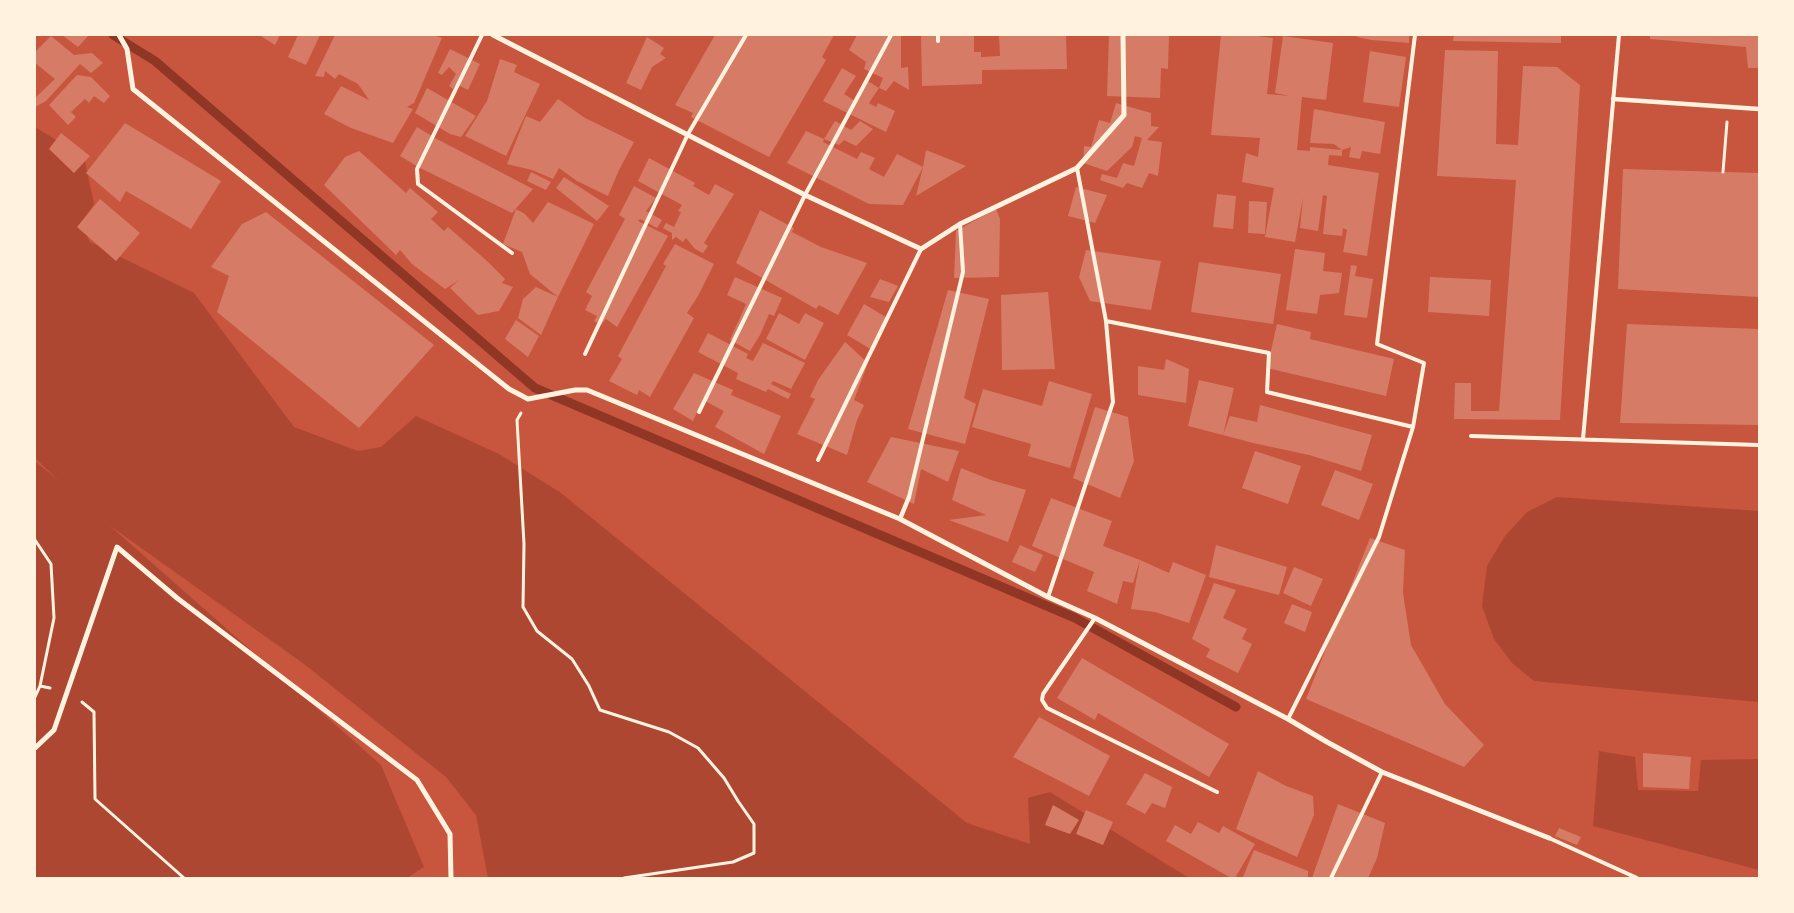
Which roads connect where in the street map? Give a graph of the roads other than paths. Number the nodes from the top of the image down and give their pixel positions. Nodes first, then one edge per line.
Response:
1 (118, 35) edge
2 (482, 35) edge
3 (493, 35) edge
4 (746, 35) edge
5 (891, 35) edge
6 (938, 35) edge
7 (1123, 35) edge
8 (1415, 35) edge
9 (1619, 35) edge
10 (938, 41) dead end
11 (1613, 99) junction
12 (1759, 109) edge
13 (688, 134) junction
14 (1077, 168) junction
15 (805, 195) junction
16 (960, 224) junction
17 (921, 249) junction
18 (512, 253) dead end
19 (1106, 321) junction
20 (585, 354) dead end
21 (699, 412) dead end
22 (1413, 427) junction
23 (1471, 436) dead end
24 (1584, 439) junction
25 (1759, 445) edge
26 (818, 460) dead end
27 (909, 497) joint
28 (900, 519) junction
29 (1048, 597) junction
30 (1094, 621) junction
31 (1288, 719) junction
32 (35, 748) edge
33 (1382, 772) junction
34 (1217, 792) dead end
35 (1548, 838) joint
36 (452, 878) edge
37 (1331, 878) edge
38 (1636, 878) edge

1 - 28 street
2 - 18 lane
3 - 13 street
4 - 13 lane
5 - 15 lane
6 - 10 lane
7 - 14 street
8 - 22 lane
9 - 11 lane
11 - 12 street
11 - 24 lane
13 - 15 street
13 - 20 lane
14 - 16 street
14 - 19 lane
15 - 17 street
15 - 21 lane
16 - 17 street
16 - 27 lane
17 - 26 lane
19 - 22 lane
19 - 29 lane
22 - 31 lane
23 - 24 lane
24 - 25 lane
27 - 28 street
28 - 29 street
29 - 30 street
30 - 31 street
30 - 34 lane
31 - 33 street
32 - 36 street
33 - 35 street
33 - 37 lane
35 - 38 lane

